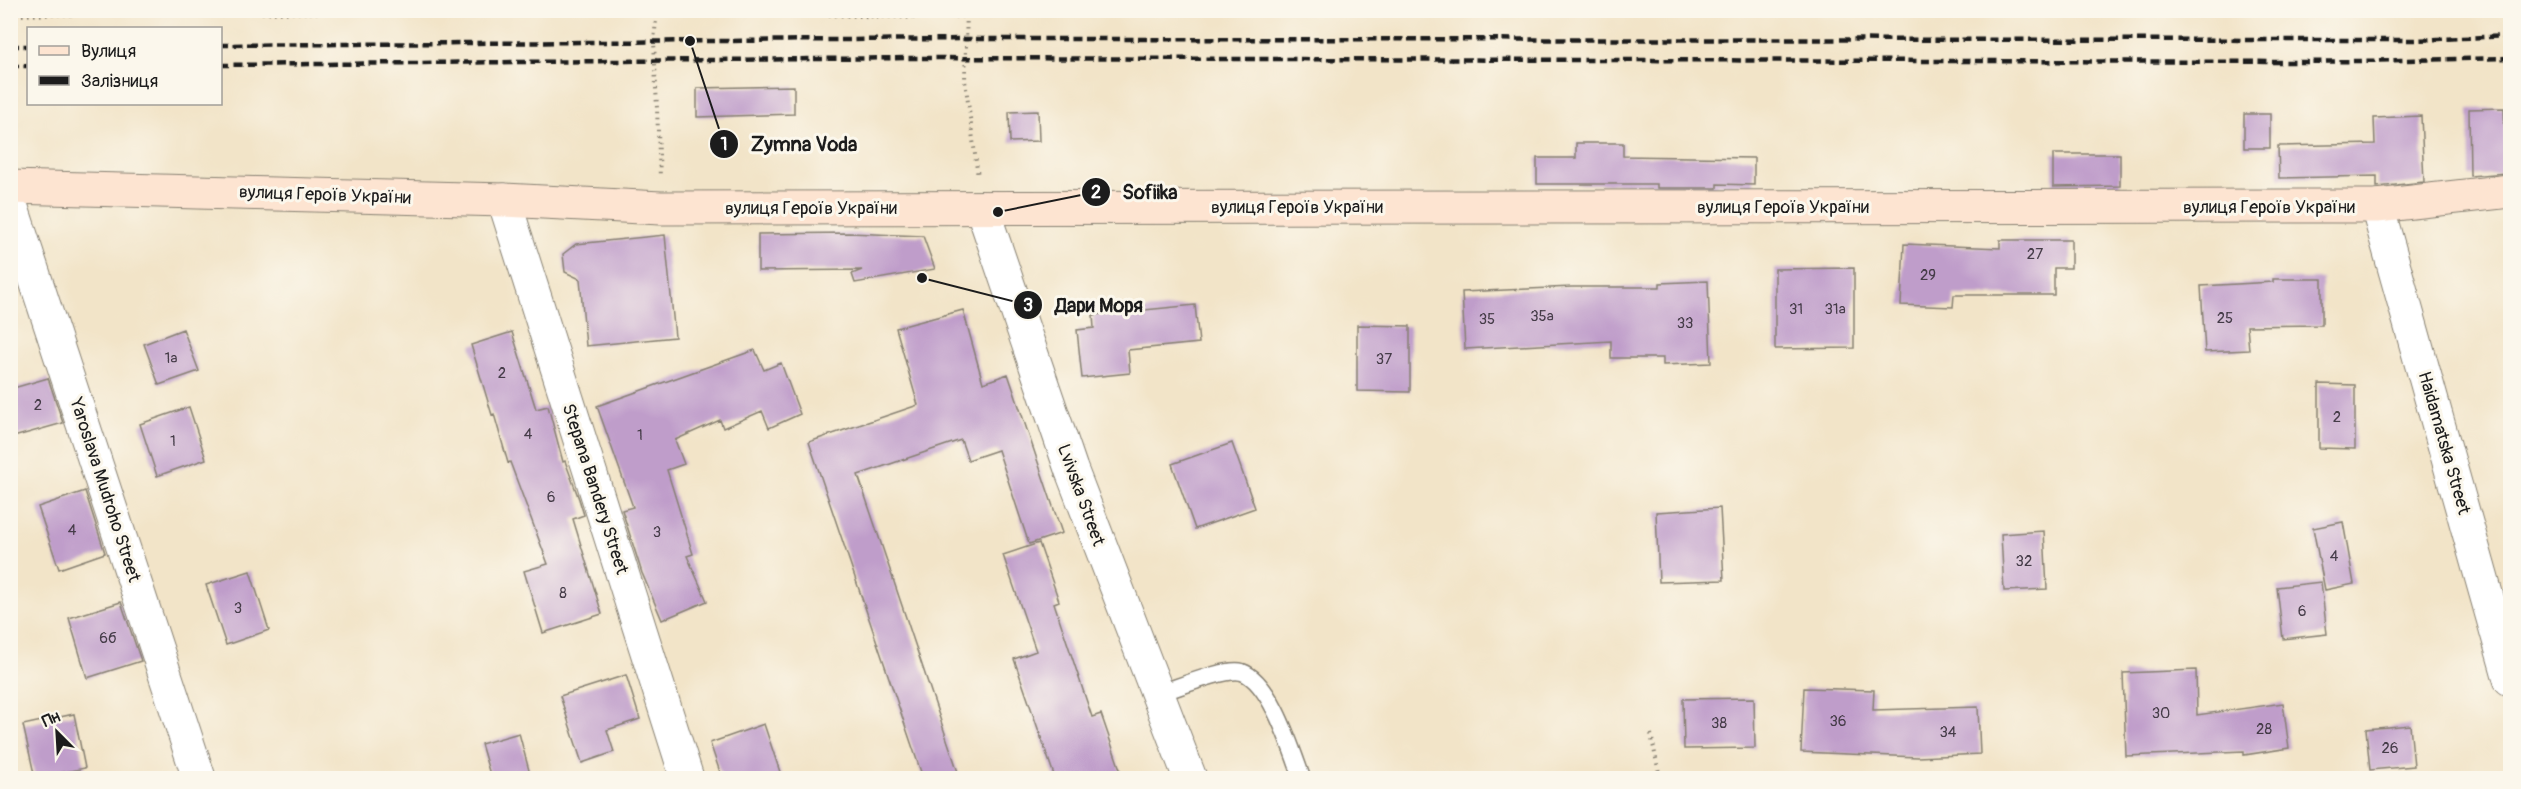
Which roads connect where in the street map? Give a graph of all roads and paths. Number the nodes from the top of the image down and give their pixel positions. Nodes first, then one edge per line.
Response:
1 (594, 10) edge
2 (657, 10) edge
3 (673, 10) edge
4 (967, 10) edge
5 (10, 15) edge
6 (966, 16) junction
7 (10, 187) edge
8 (2511, 191) edge
9 (504, 200) junction
10 (10, 202) edge
11 (2377, 206) junction
12 (661, 208) junction
13 (982, 208) junction
14 (2511, 679) edge
15 (1157, 694) junction
16 (1651, 734) dead end
17 (199, 778) edge
18 (687, 778) edge
19 (1190, 778) edge
20 (1302, 778) edge
21 (1660, 778) edge

1 - 5 path
2 - 12 path
3 - 6 path
4 - 6 path
6 - 13 path
7 - 9 street, вулиця Героїв України
8 - 11 street, вулиця Героїв України
9 - 12 street, вулиця Героїв України
9 - 18 street, Stepana Bandery Street
10 - 17 street, Yaroslava Mudroho Street
11 - 13 street, вулиця Героїв України
11 - 14 street, Haidamatska Street
12 - 13 street, вулиця Героїв України
13 - 15 street, Lvivska Street
15 - 19 street, Lvivska Street
15 - 20 lane
16 - 21 path

